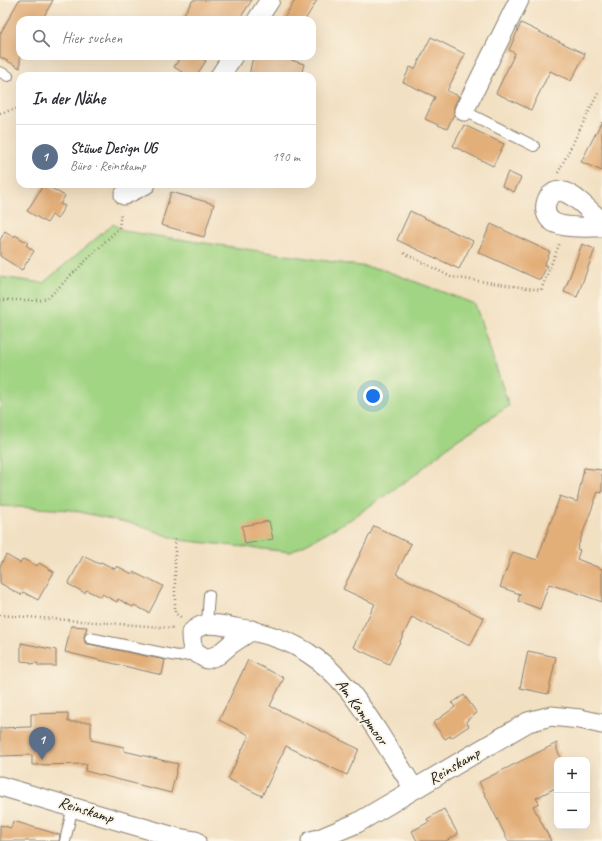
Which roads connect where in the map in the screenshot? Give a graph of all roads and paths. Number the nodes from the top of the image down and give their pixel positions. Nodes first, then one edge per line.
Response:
1 (270, 0) edge
2 (519, 0) edge
3 (260, 16) edge
4 (230, 60) edge
5 (223, 72) edge
6 (599, 92) dead end
7 (16, 109) edge
8 (464, 111) joint
9 (0, 113) edge
10 (534, 146) dead end
11 (138, 188) edge
12 (558, 191) junction
13 (124, 195) joint
14 (602, 222) edge
15 (566, 225) junction
16 (602, 227) edge
17 (404, 253) dead end
18 (0, 300) edge
19 (175, 539) dead end
20 (209, 595) dead end
21 (0, 615) edge
22 (198, 628) junction
23 (252, 630) junction
24 (90, 638) dead end
25 (196, 654) junction
26 (602, 724) edge
27 (0, 786) edge
28 (414, 789) junction
29 (73, 806) junction
30 (64, 841) edge
31 (196, 841) edge
32 (311, 841) edge

1 - 3 street
2 - 8 street
4 - 5 street
6 - 12 path
7 - 9 path
8 - 10 lane
11 - 13 street
12 - 14 street
12 - 15 street
13 - 18 path
15 - 16 street
15 - 17 path
19 - 22 path
20 - 22 lane
21 - 22 path
22 - 23 street, Am Kampmoor
22 - 25 street
23 - 25 street
23 - 28 street, Am Kampmoor
24 - 25 lane
26 - 28 street, Reinskamp
27 - 29 street, Reinskamp
28 - 32 street, Reinskamp
29 - 30 lane
29 - 31 street, Reinskamp

